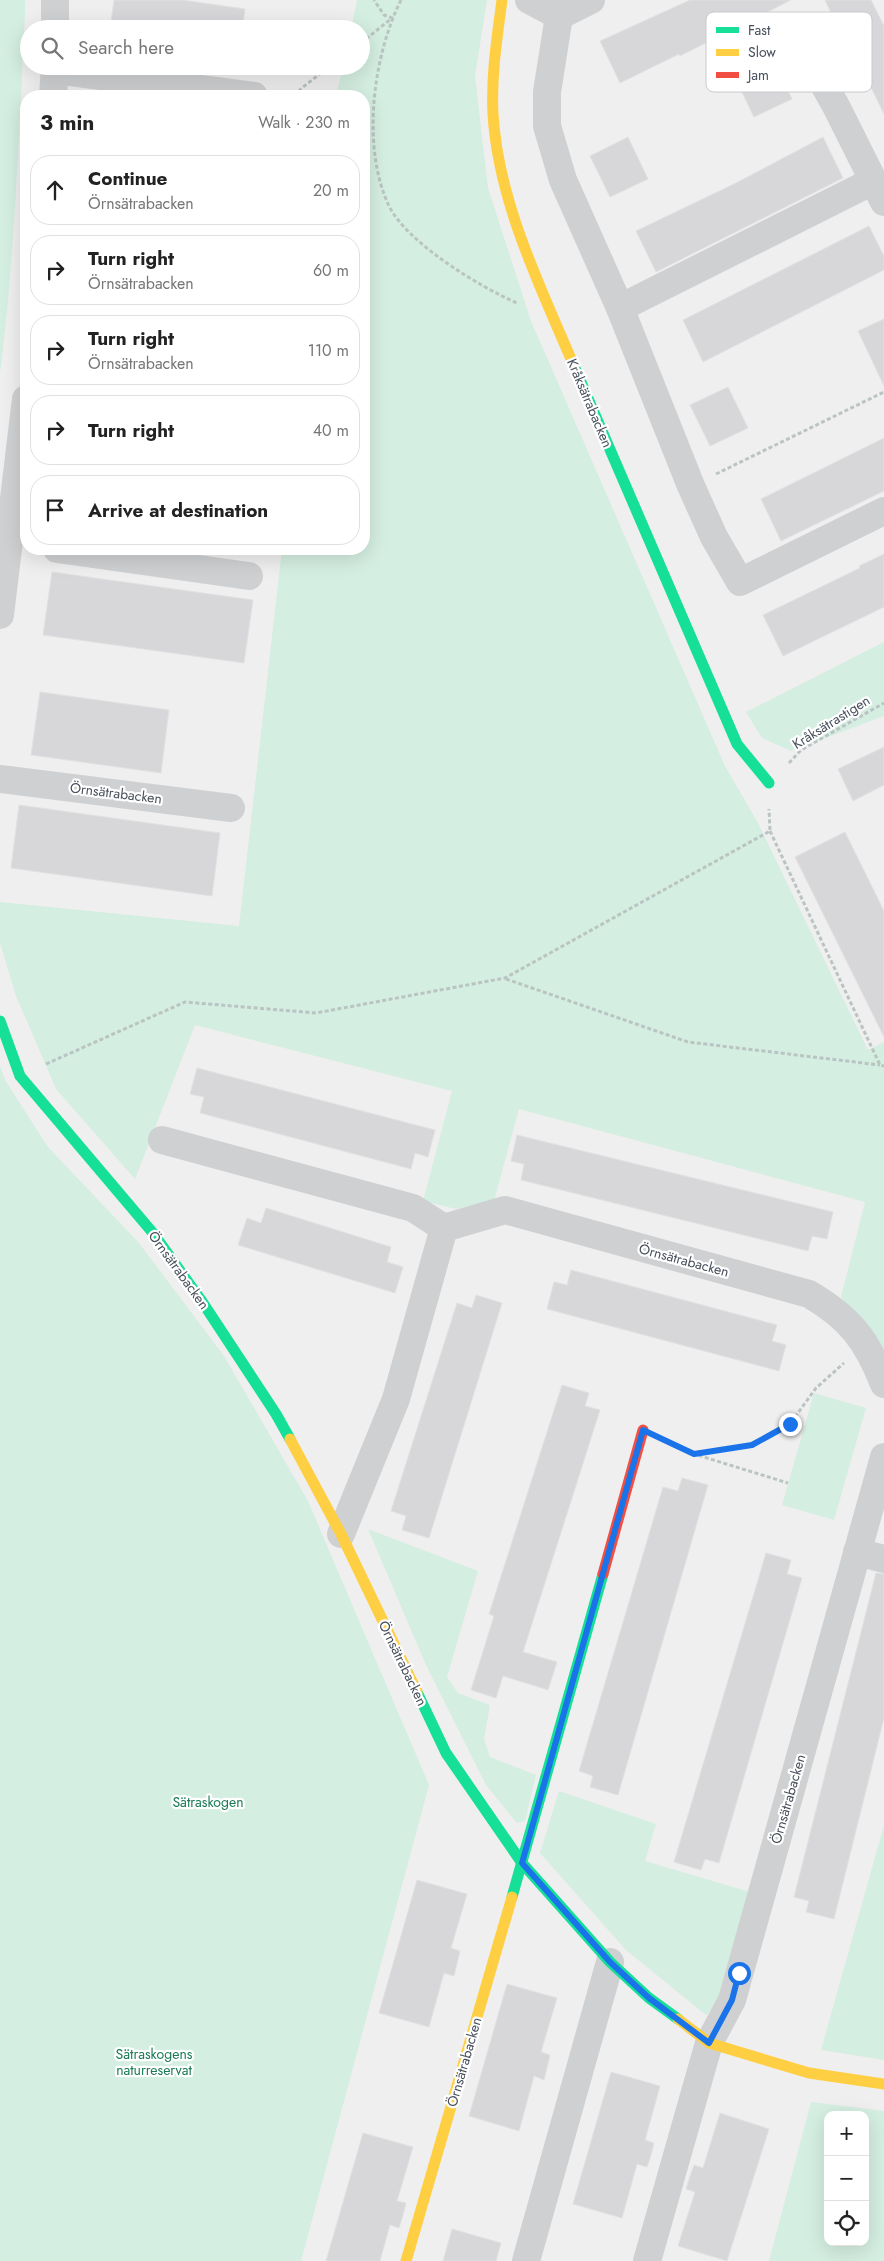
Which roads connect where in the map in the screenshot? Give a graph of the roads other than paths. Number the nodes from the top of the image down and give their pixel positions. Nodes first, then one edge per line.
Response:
1 (55, 0) edge
2 (502, 0) edge
3 (529, 0) edge
4 (591, 0) edge
5 (560, 16) junction
6 (55, 20) edge
7 (55, 77) edge
8 (191, 90) edge
9 (828, 92) edge
10 (879, 192) edge
11 (620, 308) junction
12 (20, 507) edge
13 (884, 511) edge
14 (18, 543) edge
15 (100, 555) edge
16 (249, 576) dead end
17 (0, 615) edge
18 (0, 779) edge
19 (770, 783) road end
20 (231, 808) dead end
21 (0, 1021) edge
22 (162, 1140) dead end
23 (444, 1228) junction
24 (884, 1384) edge
25 (643, 1430) road end
26 (884, 1456) edge
27 (341, 1534) junction
28 (857, 1552) junction
29 (884, 1559) edge
30 (522, 1863) junction
31 (610, 1962) junction
32 (709, 2043) junction
33 (884, 2084) edge
34 (406, 2261) edge
35 (526, 2261) edge
36 (647, 2261) edge

1 - 6 street
2 - 19 street, Kråksätrabacken
3 - 5 street
4 - 5 street
5 - 11 street
7 - 8 street
9 - 10 street
10 - 11 street
11 - 13 street
12 - 14 street
14 - 17 street
15 - 16 street
18 - 20 street, Örnsätrabacken
21 - 27 street, Örnsätrabacken
22 - 23 street
23 - 24 street, Örnsätrabacken
23 - 27 street
25 - 30 street, Örnsätrabacken
26 - 28 street, Örnsätrabacken
27 - 30 street, Örnsätrabacken
28 - 29 street
28 - 32 street, Örnsätrabacken
30 - 31 street, Örnsätrabacken
30 - 34 street, Örnsätrabacken
31 - 32 street, Örnsätrabacken
31 - 35 street
32 - 33 street, Örnsätrabacken
32 - 36 street, Örnsätrabacken

